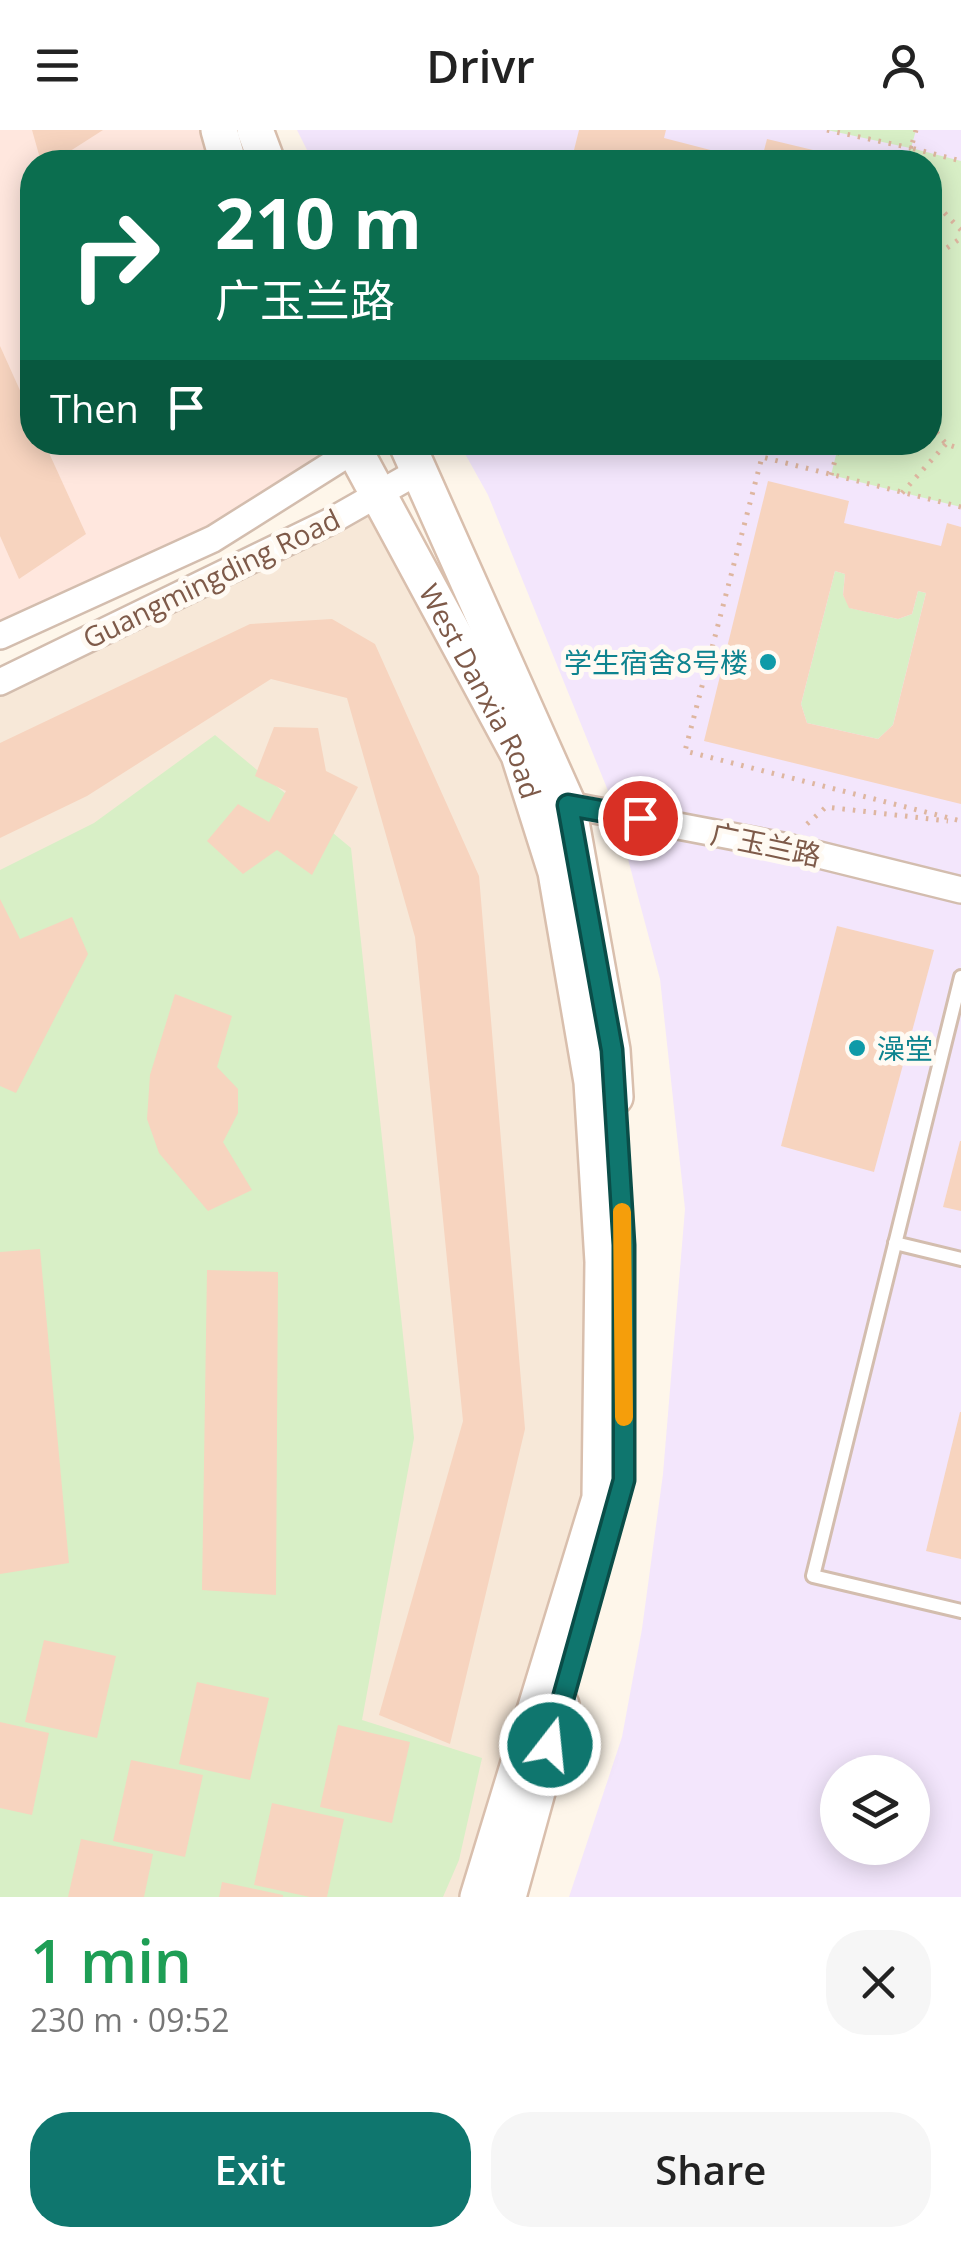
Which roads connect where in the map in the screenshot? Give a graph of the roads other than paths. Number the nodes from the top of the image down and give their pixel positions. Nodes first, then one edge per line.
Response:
1 (343, 455) edge
2 (361, 455) edge
3 (412, 457) edge
4 (379, 491) junction
5 (0, 636) edge
6 (0, 682) edge
7 (568, 805) junction
8 (961, 890) edge
9 (961, 977) edge
10 (895, 1244) junction
11 (961, 1258) edge
12 (961, 1611) edge
13 (478, 1897) edge
14 (508, 1897) edge

1 - 5 street, Guangmingding Road
2 - 4 main road, West Danxia Road
3 - 4 street, Guangmingding Road
3 - 7 main road, West Danxia Road
4 - 6 street, Guangmingding Road
4 - 13 main road, West Danxia Road
7 - 8 street, 广玉兰路
7 - 14 main road, West Danxia Road
9 - 10 lane
10 - 11 lane
10 - 12 lane

